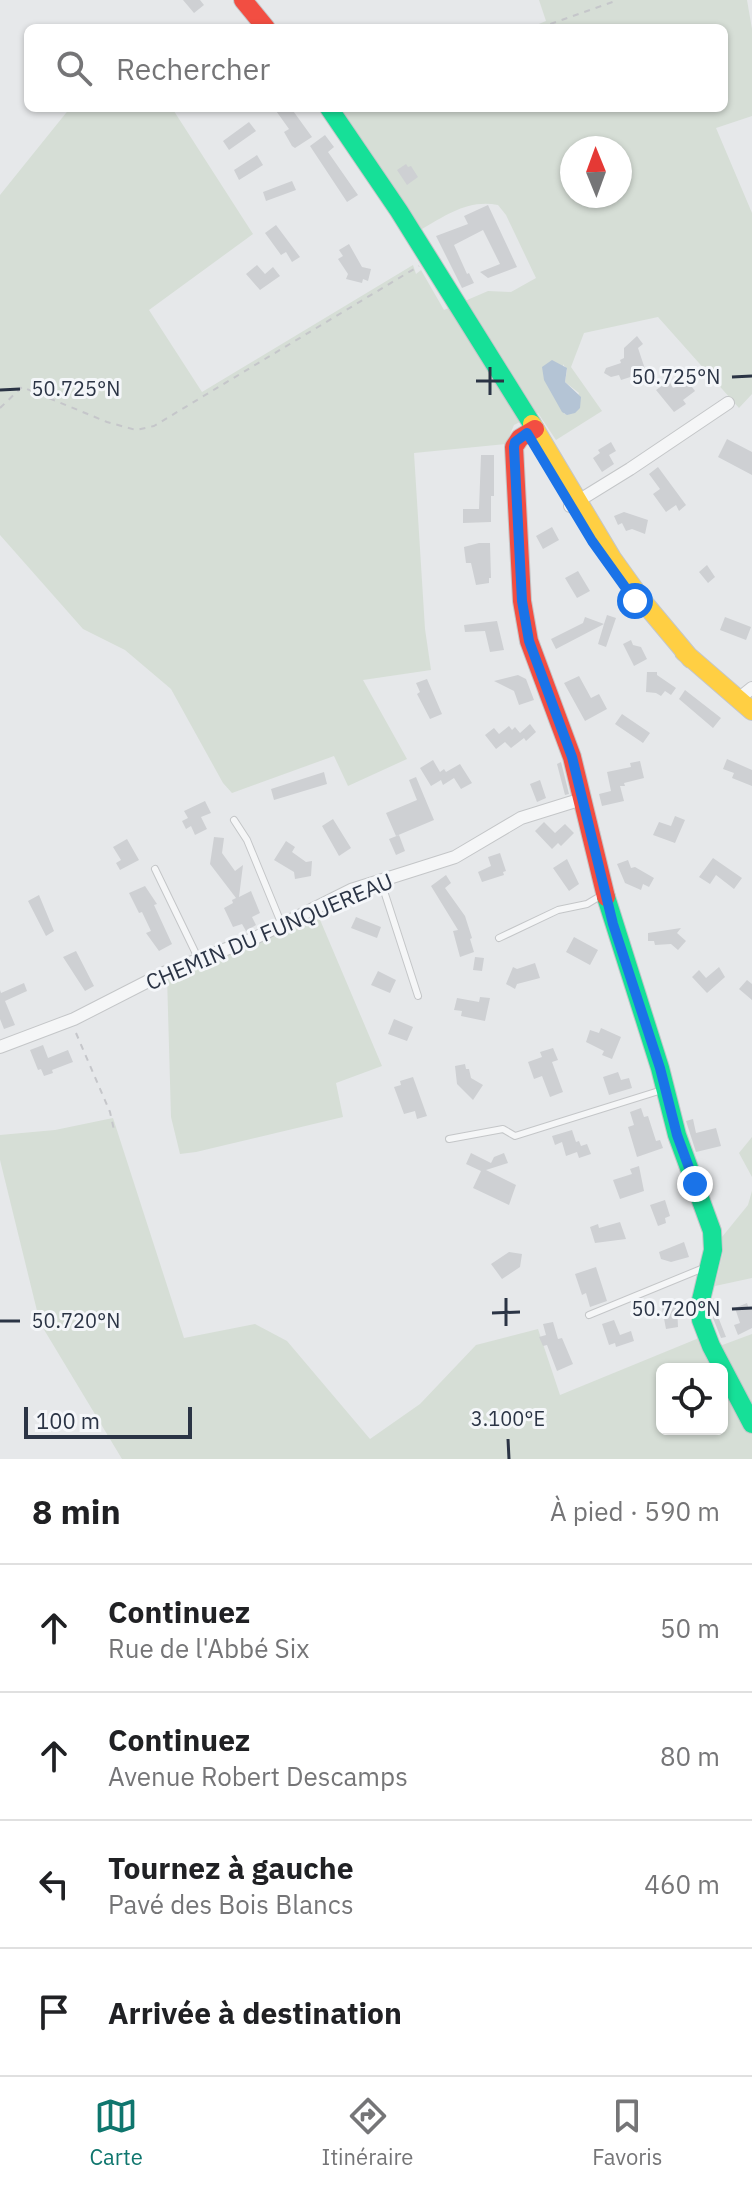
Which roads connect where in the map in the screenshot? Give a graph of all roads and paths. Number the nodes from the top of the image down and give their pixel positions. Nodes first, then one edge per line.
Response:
1 (243, 0) edge
2 (618, 0) edge
3 (263, 24) edge
4 (550, 24) edge
5 (332, 112) edge
6 (434, 266) junction
7 (728, 403) dead end
8 (0, 408) edge
9 (531, 431) junction
10 (574, 503) junction
11 (752, 688) edge
12 (744, 706) edge
13 (582, 799) junction
14 (234, 820) dead end
15 (155, 869) dead end
16 (383, 879) junction
17 (605, 893) junction
18 (282, 925) junction
19 (499, 938) dead end
20 (199, 960) junction
21 (418, 996) dead end
22 (71, 1020) junction
23 (0, 1047) edge
24 (665, 1089) junction
25 (114, 1130) dead end
26 (449, 1139) dead end
27 (710, 1267) junction
28 (589, 1315) dead end
29 (752, 1424) edge

1 - 3 street
2 - 4 path
5 - 6 street
6 - 8 path
6 - 9 street
7 - 10 street
9 - 10 street
9 - 13 street
10 - 12 street
11 - 12 street
13 - 16 street, CHEMIN DU FUNQUEREAU
13 - 17 street
14 - 18 lane
15 - 20 lane
16 - 18 street, CHEMIN DU FUNQUEREAU
16 - 21 lane
17 - 19 lane
17 - 24 street
18 - 20 street, CHEMIN DU FUNQUEREAU
20 - 22 street, CHEMIN DU FUNQUEREAU
22 - 23 street, CHEMIN DU FUNQUEREAU
22 - 25 path
24 - 26 lane
24 - 27 street
27 - 28 lane
27 - 29 street

